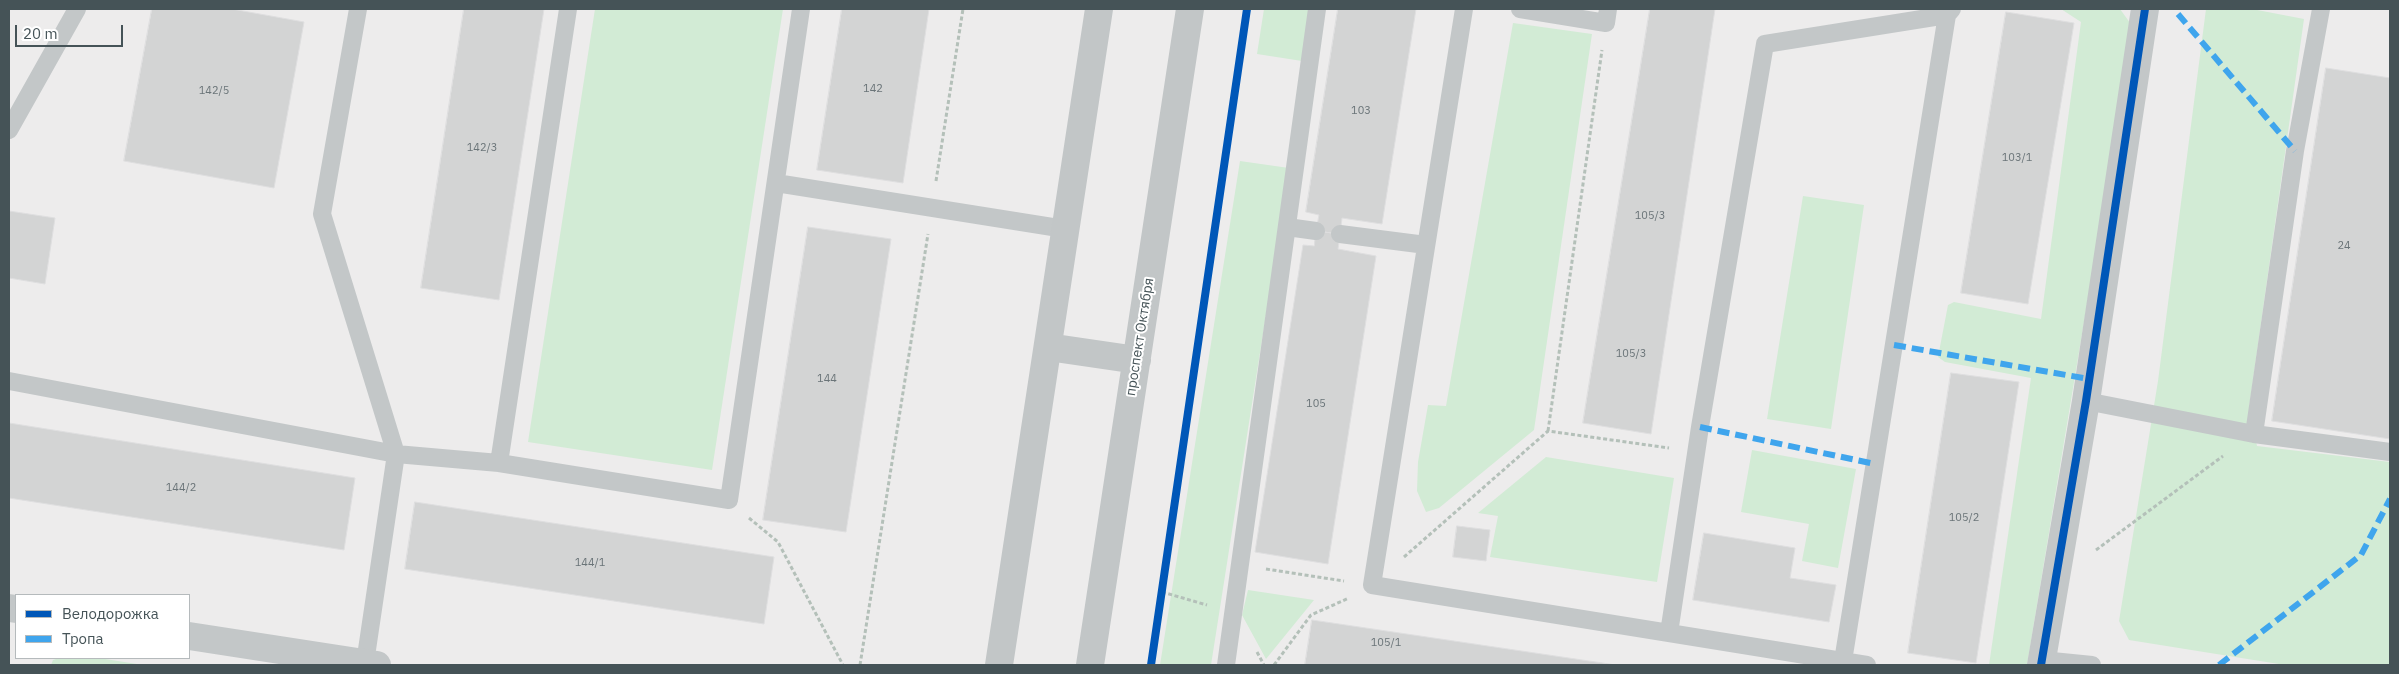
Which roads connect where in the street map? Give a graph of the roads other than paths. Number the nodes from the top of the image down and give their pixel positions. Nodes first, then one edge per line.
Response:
1 (77, 9) edge
2 (358, 9) edge
3 (568, 9) edge
4 (802, 9) edge
5 (1099, 9) edge
6 (1190, 9) edge
7 (1317, 9) edge
8 (1464, 9) edge
9 (1520, 9) edge
10 (2145, 9) edge
11 (2321, 9) edge
12 (1950, 12) edge
13 (1607, 16) edge
14 (9, 130) edge
15 (776, 183) junction
16 (1287, 227) junction
17 (1066, 229) junction
18 (1316, 230) dead end
19 (1340, 234) dead end
20 (1426, 245) junction
21 (1048, 347) junction
22 (1136, 360) junction
23 (9, 381) edge
24 (2086, 401) junction
25 (2254, 434) junction
26 (2390, 452) edge
27 (396, 454) junction
28 (498, 463) junction
29 (1669, 633) junction
30 (190, 636) edge
31 (1843, 661) junction
32 (2042, 662) edge
33 (371, 664) edge
34 (999, 665) edge
35 (1090, 665) edge
36 (1226, 665) edge
37 (1867, 665) edge
38 (2092, 665) edge

1 - 14 lane
2 - 27 lane
3 - 28 lane
4 - 15 lane
5 - 17 main road
6 - 22 main road, проспект Октября
7 - 16 lane
8 - 20 lane
9 - 13 lane
10 - 24 street
11 - 25 lane
12 - 29 lane
12 - 31 lane
15 - 17 lane
15 - 28 lane
16 - 18 lane
16 - 36 lane
17 - 21 main road
19 - 20 lane
20 - 29 lane
21 - 22 main road
21 - 34 main road
22 - 35 main road, проспект Октября
23 - 27 lane
24 - 25 lane
24 - 32 street
25 - 26 lane
27 - 28 lane
27 - 33 lane
29 - 31 lane
30 - 33 street
31 - 37 lane
32 - 38 lane

